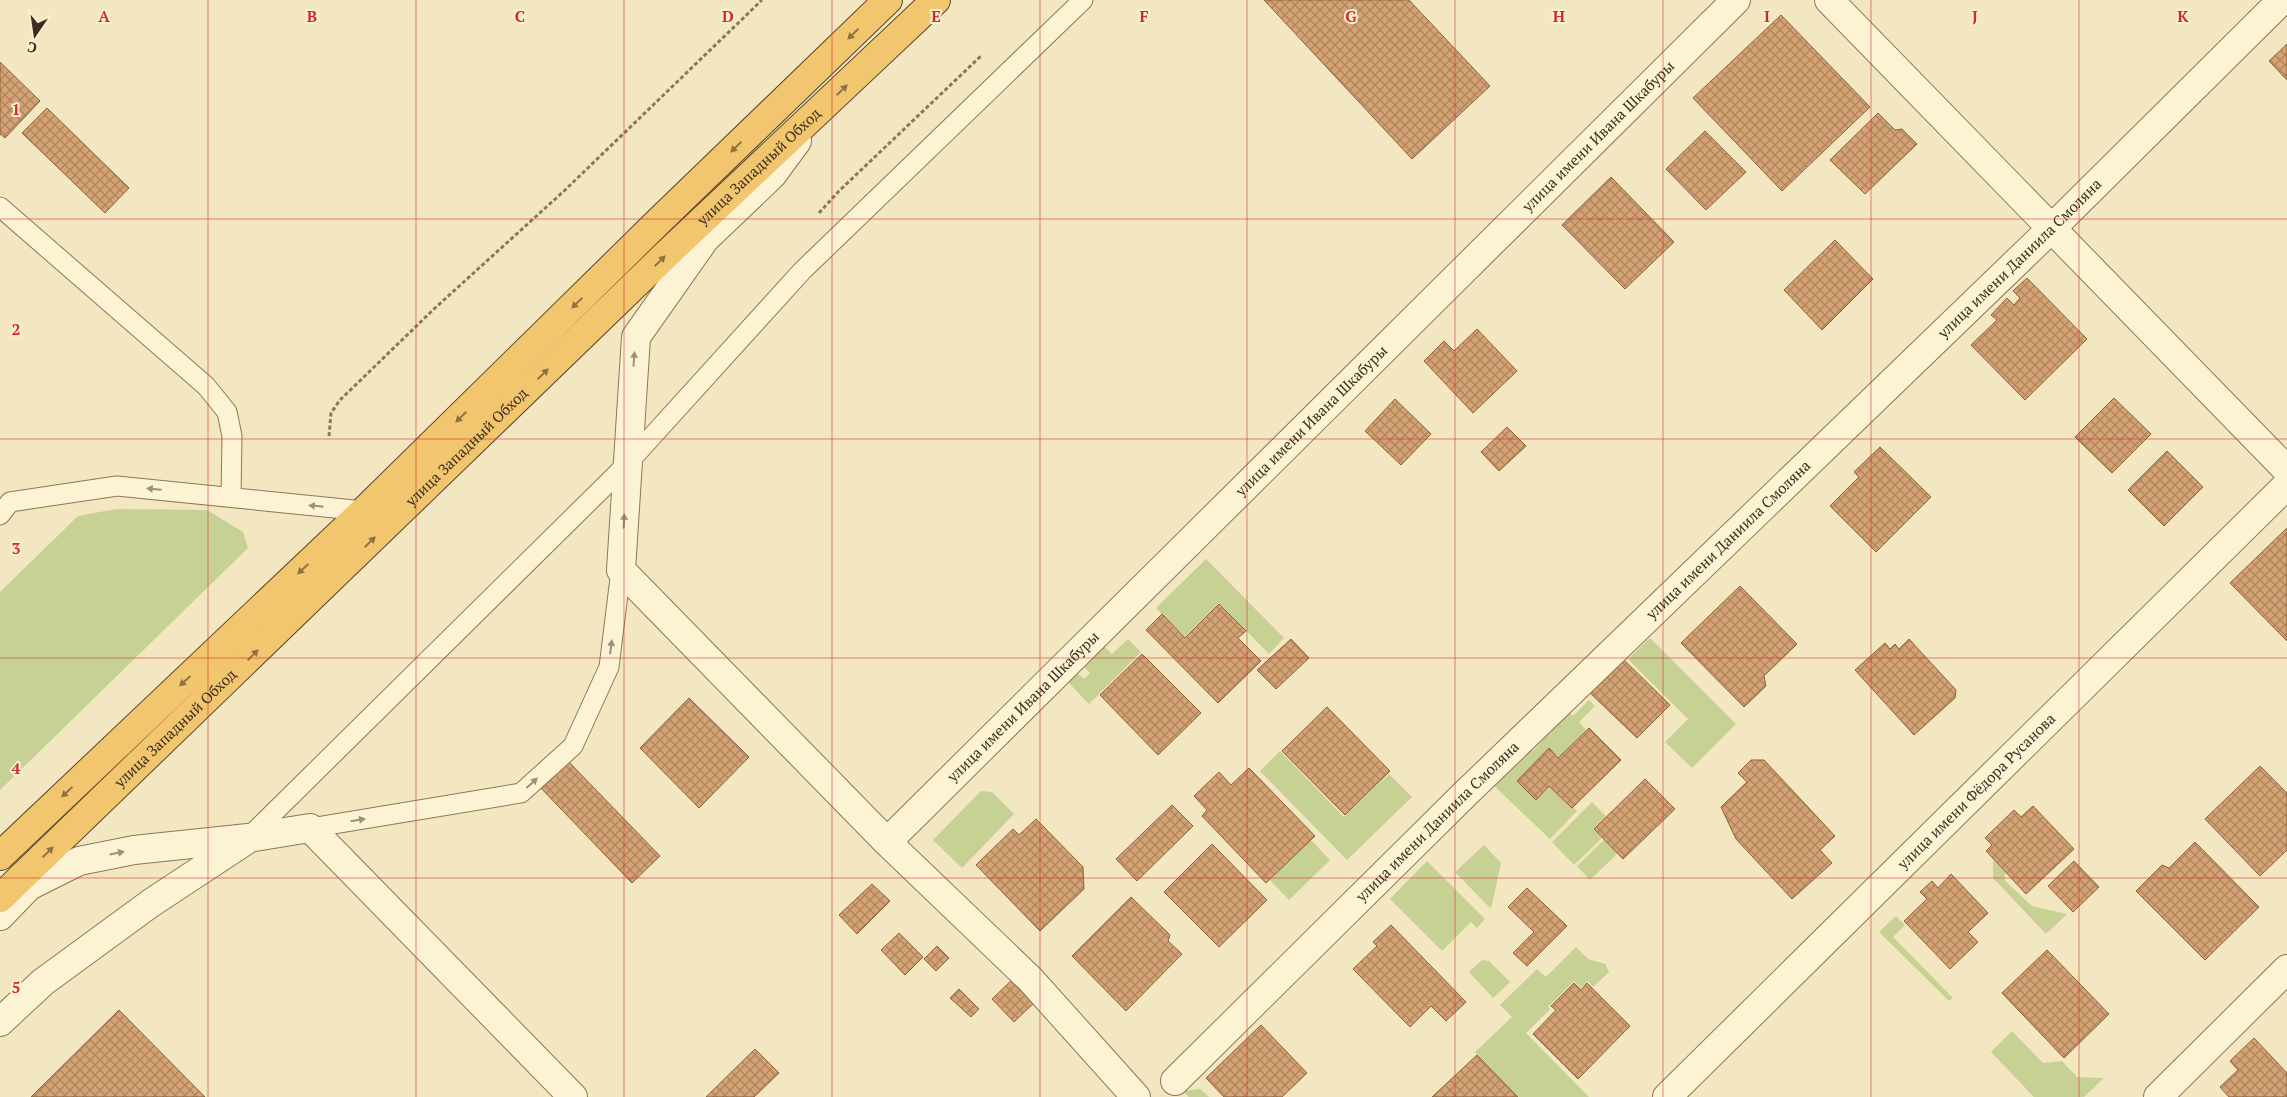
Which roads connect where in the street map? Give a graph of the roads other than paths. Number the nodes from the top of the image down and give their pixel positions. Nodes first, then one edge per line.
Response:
1 (888, 0) edge
2 (936, 0) edge
3 (1083, 0) edge
4 (1736, 0) edge
5 (1829, 0) edge
6 (2282, 0) edge
7 (816, 115) junction
8 (0, 207) edge
9 (2053, 227) junction
10 (627, 464) junction
11 (2287, 470) edge
12 (2287, 485) edge
13 (230, 496) junction
14 (364, 511) junction
15 (0, 514) edge
16 (621, 570) junction
17 (310, 828) junction
18 (248, 838) junction
19 (887, 842) junction
20 (0, 856) edge
21 (0, 898) edge
22 (0, 916) edge
23 (2287, 969) edge
24 (0, 1022) edge
25 (1175, 1081) dead end
26 (573, 1097) edge
27 (1136, 1097) edge
28 (1667, 1097) edge
29 (2158, 1097) edge

1 -> 14 highway, улица Западный Обход
7 -> 2 highway, улица Западный Обход
3 - 10 lane
4 - 19 street, улица имени Ивана Шкабуры
5 - 9 street
6 - 9 street, улица имени Даниила Смоляна
10 -> 7 street
21 -> 7 highway, улица Западный Обход
8 - 13 lane
9 - 11 street
9 - 25 street, улица имени Даниила Смоляна
16 -> 10 street
10 - 18 lane
12 - 28 street, улица имени Фёдора Русанова
14 -> 13 lane
13 -> 15 lane
14 -> 20 highway, улица Западный Обход
17 -> 16 lane
16 - 19 street
17 - 18 street
17 - 26 street
22 -> 18 street
18 - 24 street
19 - 27 street
23 - 29 street

